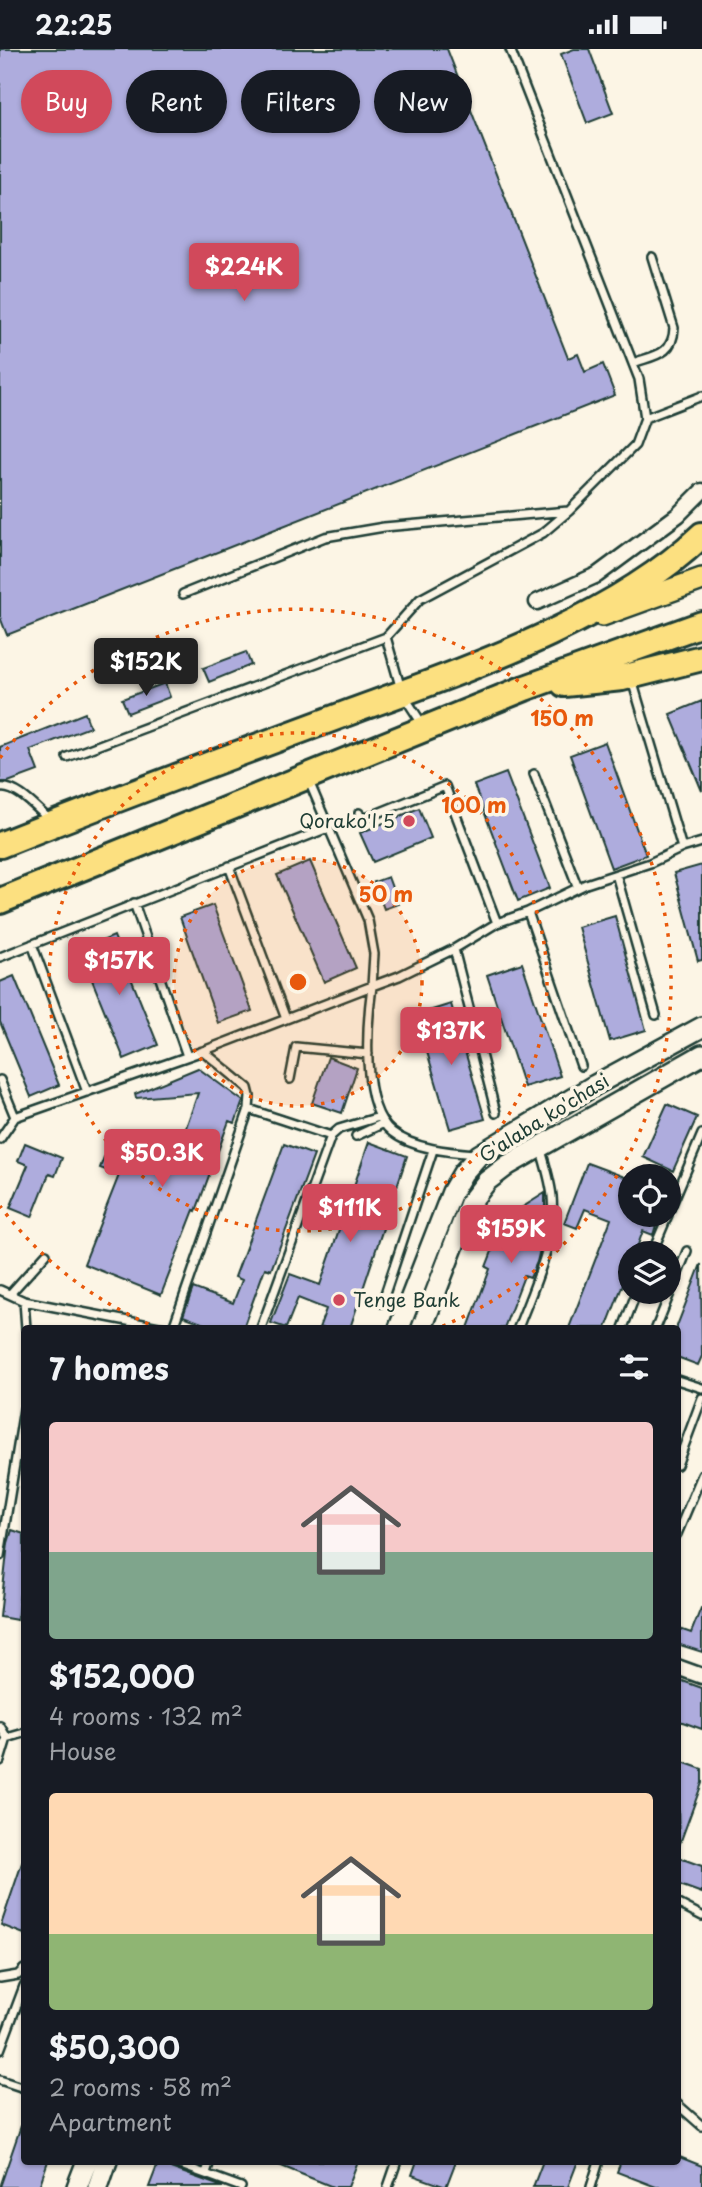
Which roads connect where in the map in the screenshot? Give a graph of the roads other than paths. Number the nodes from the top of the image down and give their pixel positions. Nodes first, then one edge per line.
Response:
1 (510, 49) edge
2 (652, 257) dead end
3 (633, 363) junction
4 (702, 396) edge
5 (645, 418) junction
6 (702, 491) edge
7 (569, 511) junction
8 (702, 535) edge
9 (702, 579) edge
10 (183, 594) dead end
11 (537, 603) dead end
12 (702, 624) edge
13 (551, 633) junction
14 (386, 637) junction
15 (702, 658) edge
16 (631, 676) junction
17 (525, 688) junction
18 (402, 693) junction
19 (425, 728) junction
20 (67, 757) dead end
21 (534, 774) dead end
22 (306, 776) junction
23 (0, 788) edge
24 (359, 814) dead end
25 (54, 823) junction
26 (328, 828) junction
27 (702, 842) edge
28 (0, 845) edge
29 (682, 848) junction
30 (229, 866) junction
31 (616, 874) junction
32 (578, 888) junction
33 (0, 901) edge
34 (134, 903) junction
35 (528, 912) junction
36 (497, 923) junction
37 (32, 944) junction
38 (454, 949) junction
39 (0, 957) edge
40 (372, 986) junction
41 (656, 1014) dead end
42 (286, 1019) junction
43 (702, 1027) edge
44 (203, 1051) junction
45 (368, 1054) junction
46 (650, 1055) junction
47 (702, 1055) edge
48 (187, 1056) junction
49 (581, 1066) dead end
50 (290, 1079) dead end
51 (0, 1080) edge
52 (658, 1080) junction
53 (87, 1091) junction
54 (249, 1109) junction
55 (496, 1112) dead end
56 (15, 1117) junction
57 (382, 1120) junction
58 (702, 1134) edge
59 (331, 1136) junction
60 (356, 1136) dead end
61 (0, 1139) edge
62 (540, 1147) junction
63 (433, 1150) junction
64 (479, 1155) junction
65 (681, 1183) edge
66 (687, 1251) dead end
67 (46, 1254) dead end
68 (0, 1290) edge
69 (10, 1294) junction
70 (24, 1301) junction
71 (382, 1303) dead end
72 (632, 1304) edge
73 (26, 1325) edge
74 (148, 1325) edge
75 (174, 1325) edge
76 (262, 1325) edge
77 (400, 1325) edge
78 (423, 1325) edge
79 (519, 1325) edge
80 (624, 1325) edge
81 (657, 1325) edge
82 (681, 1381) edge
83 (702, 1388) edge
84 (702, 1398) edge
85 (21, 1427) edge
86 (681, 1454) edge
87 (702, 1475) edge
88 (681, 1525) edge
89 (0, 1556) edge
90 (681, 1668) edge
91 (702, 1676) edge
92 (0, 1727) edge
93 (21, 1734) edge
94 (4, 1740) edge
95 (0, 1761) edge
96 (681, 1905) edge
97 (702, 1916) edge
98 (21, 1972) edge
99 (0, 1979) edge
100 (21, 1994) edge
101 (0, 2050) edge
102 (0, 2080) edge
103 (21, 2087) edge
104 (681, 2108) edge
105 (702, 2126) edge
106 (85, 2165) edge
107 (106, 2165) edge
108 (182, 2165) edge
109 (209, 2165) edge
110 (396, 2165) edge
111 (599, 2165) edge
112 (206, 2173) junction
113 (77, 2187) edge
114 (98, 2187) edge
115 (241, 2187) edge
116 (388, 2187) edge
117 (591, 2187) edge

1 - 3 lane
2 - 3 lane
3 - 5 lane
4 - 5 lane
5 - 7 lane
6 - 11 street
7 - 10 lane
7 - 14 lane
8 - 13 highway
9 - 13 main road
12 - 17 highway
13 - 18 highway
14 - 18 lane
14 - 20 lane
15 - 16 highway
16 - 17 highway
16 - 29 lane
17 - 19 highway
18 - 19 lane
18 - 25 highway
19 - 22 highway
21 - 32 lane
22 - 26 lane
22 - 33 highway
23 - 25 lane
24 - 36 lane
25 - 28 highway
26 - 30 lane
26 - 40 lane
27 - 29 lane
29 - 31 lane
30 - 34 lane
30 - 42 lane
31 - 32 lane
31 - 41 lane
32 - 35 lane
34 - 37 lane
34 - 48 lane
35 - 36 lane
35 - 49 lane
36 - 38 lane
37 - 39 lane
37 - 53 lane
38 - 40 lane
38 - 55 lane
40 - 42 lane
40 - 45 lane
42 - 44 lane
43 - 46 main road, G'alaba ko'chasi
44 - 48 lane
44 - 54 lane
45 - 50 lane
45 - 57 lane
46 - 52 main road
46 - 64 main road, G'alaba ko'chasi
47 - 52 main road, G'alaba ko'chasi
48 - 53 lane
51 - 56 lane
52 - 62 main road, G'alaba ko'chasi
53 - 56 lane
54 - 59 lane
54 - 75 lane
56 - 61 lane
57 - 59 lane
57 - 60 lane
57 - 63 lane
58 - 65 lane
59 - 76 lane
62 - 78 main road, G'alaba ko'chasi
62 - 79 lane
63 - 64 lane
63 - 71 lane
64 - 77 main road, G'alaba ko'chasi
66 - 81 lane
67 - 69 lane
68 - 69 lane
69 - 70 lane
70 - 73 lane
70 - 74 lane
72 - 80 lane
82 - 83 lane
84 - 86 lane
85 - 89 lane
87 - 88 lane
90 - 91 street
92 - 94 lane
93 - 94 lane
94 - 95 lane
96 - 97 lane
98 - 99 lane
100 - 101 lane
102 - 103 lane
104 - 105 lane
106 - 113 main road
107 - 114 main road
108 - 112 lane
109 - 112 lane
110 - 116 lane
111 - 117 lane
112 - 115 lane

